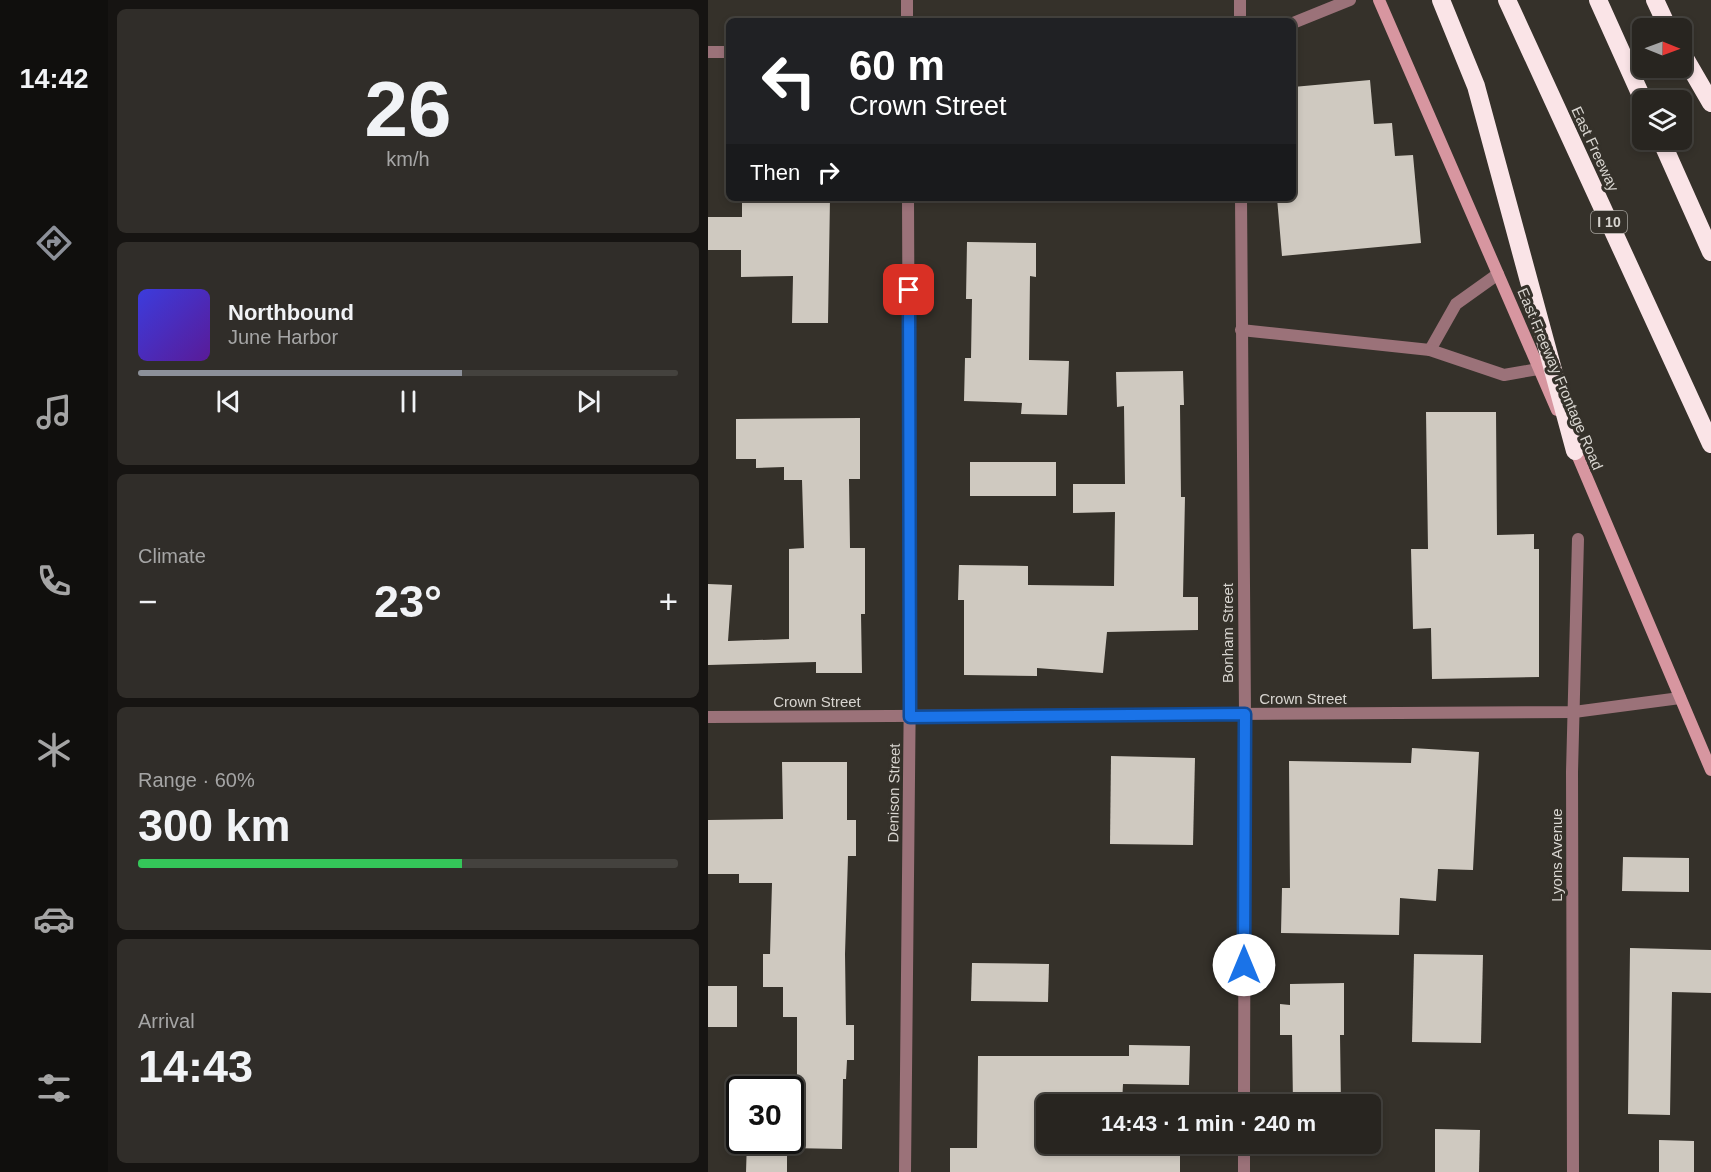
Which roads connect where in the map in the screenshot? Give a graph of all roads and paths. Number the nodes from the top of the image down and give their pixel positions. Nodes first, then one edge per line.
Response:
1 (907, 0) edge
2 (1240, 0) edge
3 (1350, 0) edge
4 (1379, 0) edge
5 (1441, 0) edge
6 (1507, 0) edge
7 (1598, 0) edge
8 (1655, 0) edge
9 (907, 18) edge
10 (1240, 18) edge
11 (1663, 18) edge
12 (1296, 22) edge
13 (708, 52) edge
14 (726, 52) edge
15 (1692, 70) edge
16 (1638, 90) edge
17 (1711, 103) edge
18 (1665, 150) edge
19 (908, 201) edge
20 (1240, 201) edge
21 (1711, 252) edge
22 (1498, 274) junction
23 (1241, 330) junction
24 (1430, 350) junction
25 (1538, 369) junction
26 (1711, 444) edge
27 (1575, 451) junction
28 (1578, 538) dead end
29 (1680, 698) junction
30 (1574, 712) junction
31 (1245, 714) junction
32 (708, 717) edge
33 (910, 717) junction
34 (1711, 770) edge
35 (1244, 1094) edge
36 (1244, 1154) edge
37 (905, 1172) edge
38 (1244, 1172) edge
39 (1573, 1172) edge

1 - 9 street
2 - 10 street
3 - 12 street
4 - 22 main road, East Freeway Frontage Road
5 - 27 highway
6 - 26 highway, East Freeway / I 10
7 - 16 highway
8 - 11 highway
13 - 14 street
15 - 17 highway
18 - 21 highway
19 - 33 street, Denison Street
20 - 23 street, Bonham Street
22 - 24 street
22 - 25 main road, East Freeway Frontage Road
23 - 24 street
23 - 31 street, Bonham Street
24 - 25 street
25 - 27 main road, East Freeway Frontage Road
27 - 29 main road, East Freeway Frontage Road
28 - 30 street, Lyons Avenue
29 - 30 street, Crown Street
29 - 34 main road, East Freeway Frontage Road
30 - 31 street, Crown Street
30 - 39 street, Lyons Avenue
31 - 33 street, Crown Street
31 - 35 street, Bonham Street
32 - 33 street, Crown Street
33 - 37 street, Denison Street
36 - 38 street

